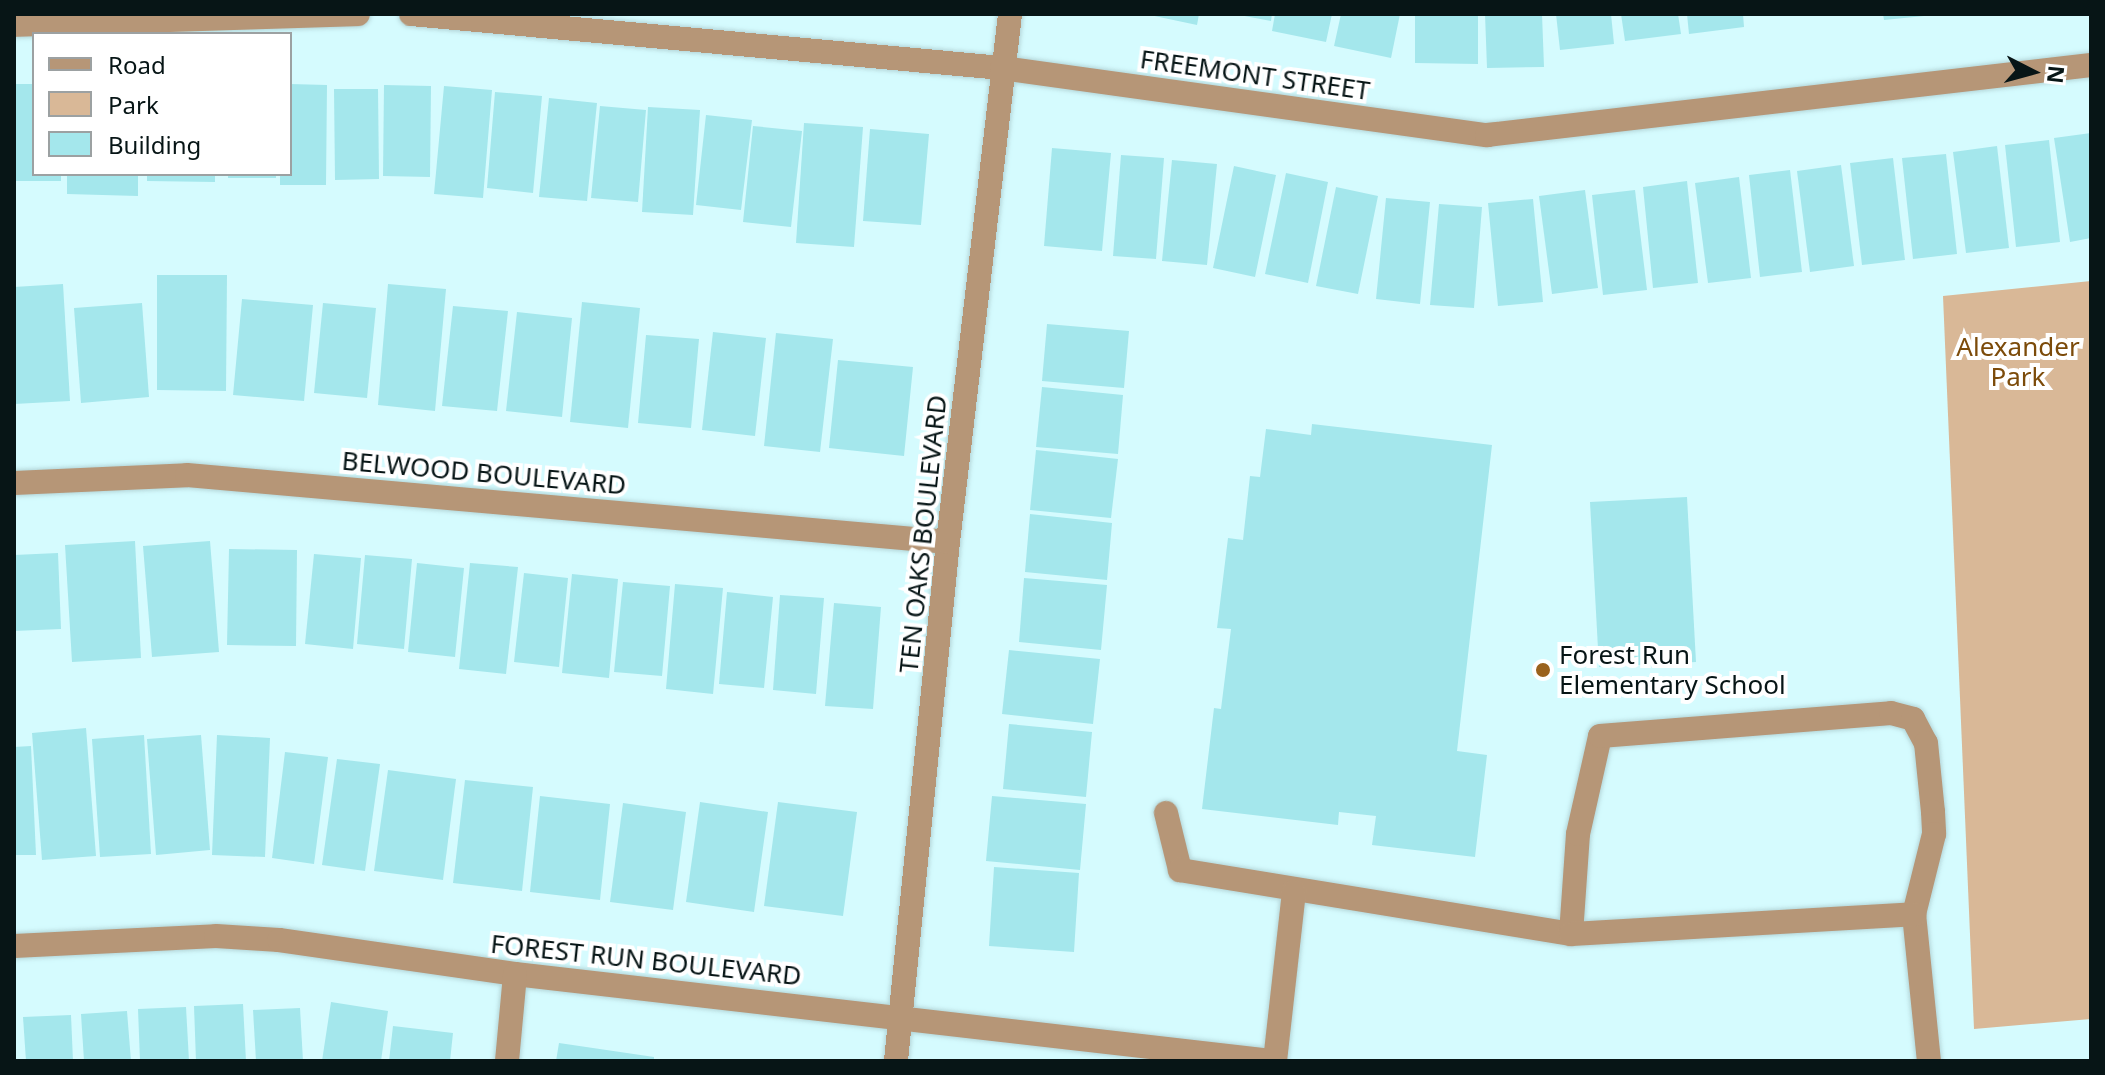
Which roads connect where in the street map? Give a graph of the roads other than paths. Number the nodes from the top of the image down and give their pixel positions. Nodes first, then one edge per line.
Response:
1 (358, 14) edge
2 (411, 14) edge
3 (1010, 14) edge
4 (14, 25) edge
5 (2091, 65) edge
6 (1002, 68) junction
7 (14, 483) edge
8 (948, 542) junction
9 (1166, 813) dead end
10 (1294, 892) junction
11 (1914, 914) junction
12 (1571, 934) junction
13 (14, 946) edge
14 (515, 974) junction
15 (902, 1016) junction
16 (507, 1061) edge
17 (896, 1061) edge
18 (1273, 1061) edge
19 (1929, 1061) edge

1 - 4 street
2 - 6 street, FREEMONT STREET
3 - 6 street, TEN OAKS BOULEVARD
5 - 6 street, FREEMONT STREET
6 - 8 street, TEN OAKS BOULEVARD
7 - 8 street, BELWOOD BOULEVARD
8 - 15 street, TEN OAKS BOULEVARD
9 - 10 street
10 - 12 street
10 - 18 street
11 - 12 street
11 - 12 street
11 - 19 street
13 - 14 street, FOREST RUN BOULEVARD
14 - 15 street, FOREST RUN BOULEVARD
14 - 16 street
15 - 17 street, TEN OAKS BOULEVARD
15 - 18 street, FOREST RUN BOULEVARD

